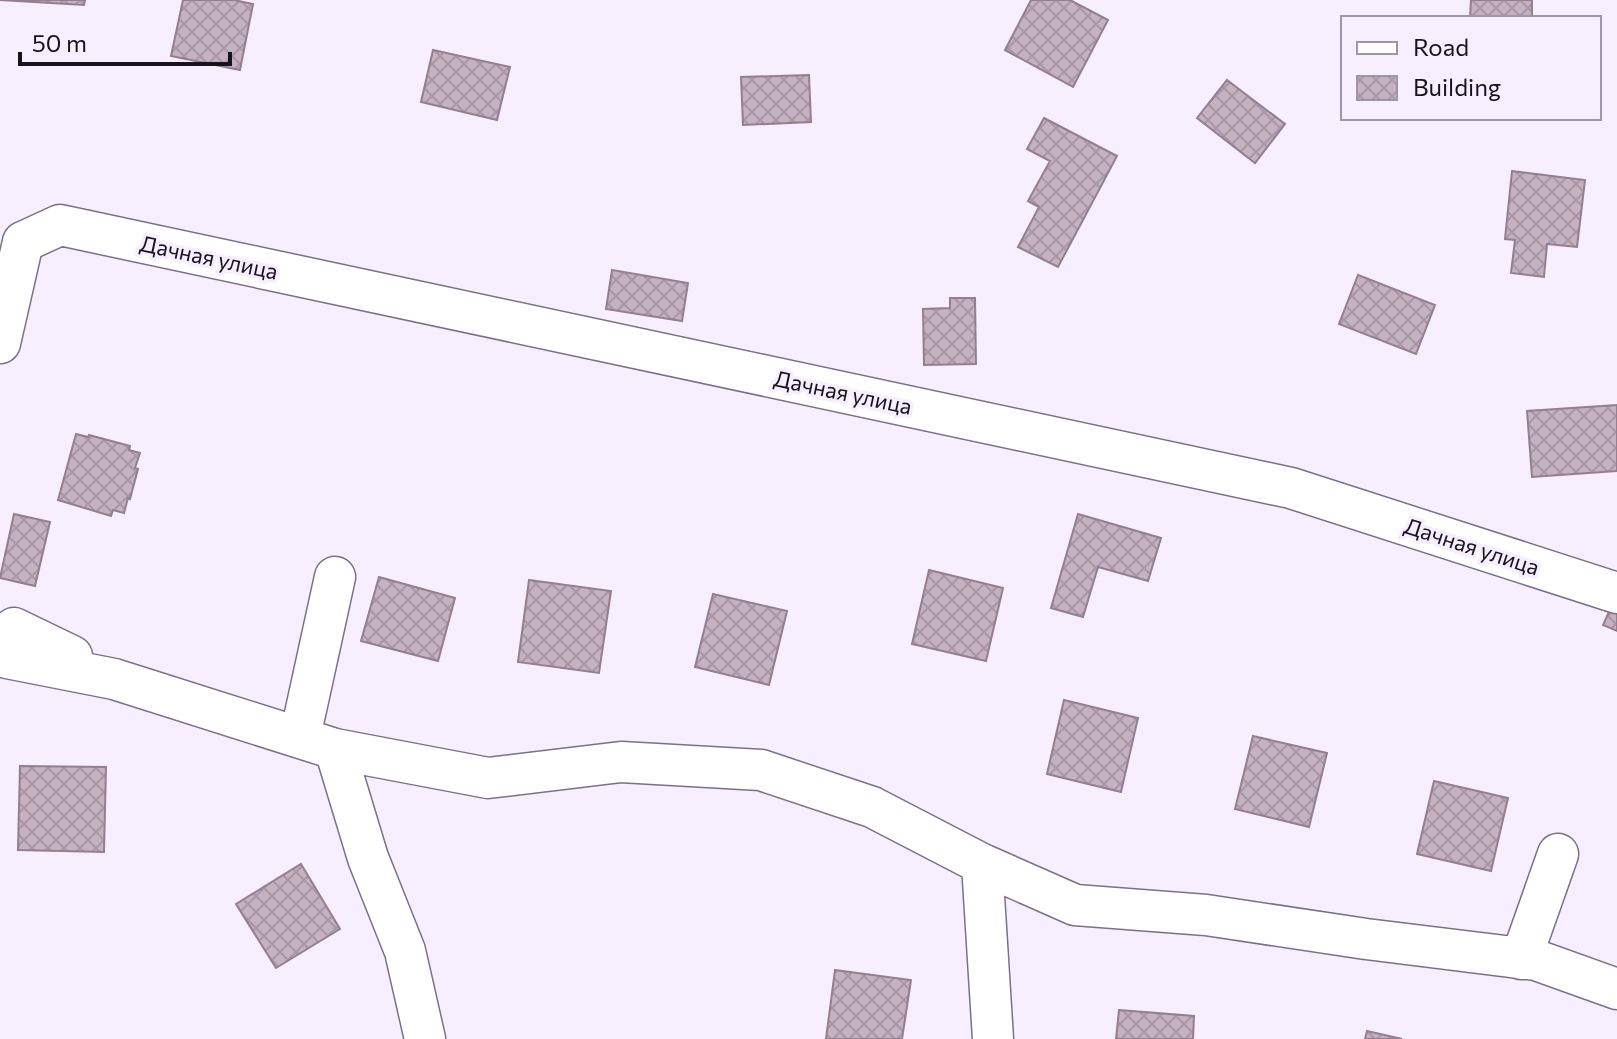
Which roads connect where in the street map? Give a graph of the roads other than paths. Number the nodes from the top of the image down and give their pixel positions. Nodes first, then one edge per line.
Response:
1 (11, 240) edge
2 (0, 343) edge
3 (335, 577) dead end
4 (1617, 593) edge
5 (10, 643) dead end
6 (318, 743) junction
7 (1558, 854) dead end
8 (982, 864) junction
9 (1521, 959) junction
10 (1617, 989) edge
11 (425, 1039) edge
12 (993, 1039) edge

1 - 2 street
1 - 4 street, Дачная улица
3 - 6 street
5 - 6 street
6 - 8 street
6 - 11 street
7 - 9 street
8 - 9 street
8 - 12 street
9 - 10 street

